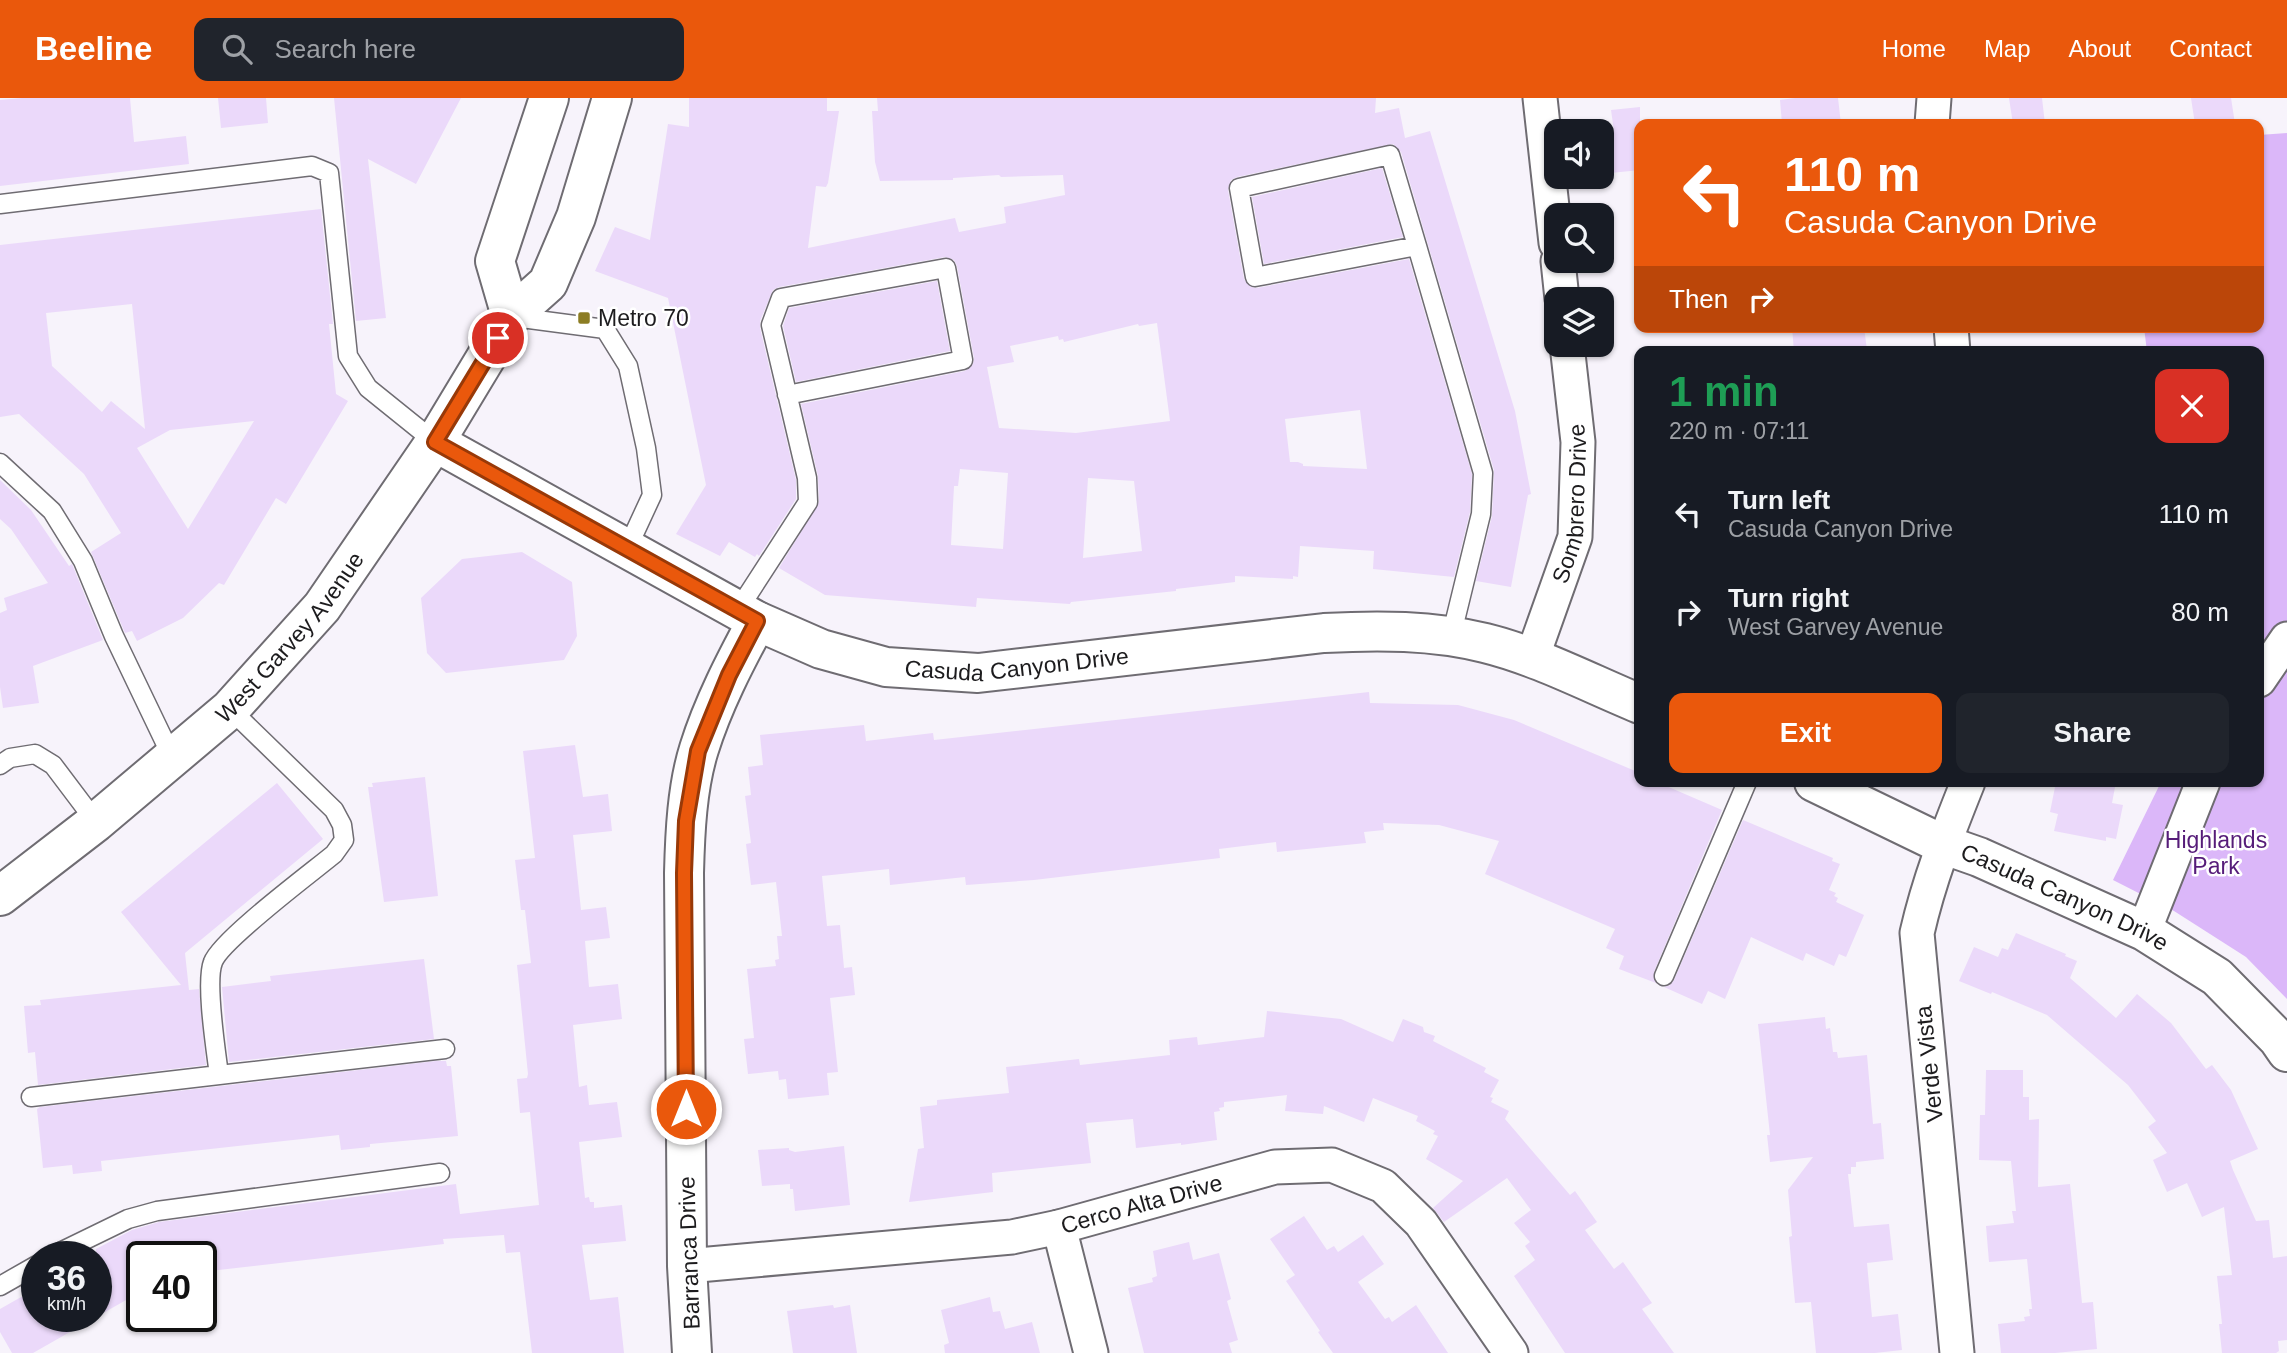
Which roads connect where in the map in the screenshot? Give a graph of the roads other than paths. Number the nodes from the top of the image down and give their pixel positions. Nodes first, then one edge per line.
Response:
1 (549, 98) edge
2 (612, 98) edge
3 (1539, 98) edge
4 (1934, 98) edge
5 (1932, 119) edge
6 (1551, 203) edge
7 (0, 204) edge
8 (1417, 246) junction
9 (511, 317) junction
10 (1568, 357) edge
11 (787, 395) junction
12 (435, 442) junction
13 (0, 463) edge
14 (627, 549) junction
15 (748, 615) junction
16 (1451, 637) junction
17 (2287, 639) edge
18 (1532, 658) junction
19 (2264, 673) edge
20 (1634, 701) edge
21 (230, 709) junction
22 (173, 759) junction
23 (0, 765) edge
24 (1745, 787) edge
25 (1824, 787) edge
26 (1966, 787) edge
27 (2201, 787) edge
28 (96, 822) junction
29 (1942, 844) junction
30 (0, 895) edge
31 (2144, 931) junction
32 (1664, 975) dead end
33 (445, 1049) dead end
34 (2287, 1052) edge
35 (219, 1075) junction
36 (31, 1097) dead end
37 (440, 1173) dead end
38 (1059, 1227) junction
39 (83, 1241) edge
40 (687, 1266) junction
41 (21, 1274) edge
42 (0, 1286) edge
43 (692, 1353) edge
44 (1091, 1353) edge
45 (1511, 1353) edge
46 (1957, 1353) edge

1 - 9 street
2 - 9 street, West Garvey Avenue
3 - 6 street
4 - 5 street
7 - 12 lane
8 - 8 lane
8 - 16 lane
9 - 12 street, West Garvey Avenue
9 - 14 lane
10 - 18 street, Sombrero Drive
11 - 11 lane
11 - 15 lane
12 - 14 street, Casuda Canyon Drive
12 - 21 street, West Garvey Avenue
13 - 22 lane
14 - 15 street, Casuda Canyon Drive
15 - 16 street, Casuda Canyon Drive
15 - 40 street, Barranca Drive
16 - 18 street, Casuda Canyon Drive
17 - 19 street
18 - 20 street, Casuda Canyon Drive
21 - 22 street, West Garvey Avenue
21 - 35 lane
22 - 28 street, West Garvey Avenue
23 - 28 lane
24 - 32 lane
25 - 29 street, Casuda Canyon Drive
26 - 29 street, Verde Vista
27 - 31 street
28 - 30 street, West Garvey Avenue
29 - 31 street, Casuda Canyon Drive
29 - 46 street, Verde Vista
31 - 34 street, Casuda Canyon Drive
33 - 35 lane
35 - 36 lane
37 - 39 lane
38 - 40 street, Cerco Alta Drive
38 - 44 street
38 - 45 street, Cerco Alta Drive
40 - 43 street, Barranca Drive
41 - 42 lane

